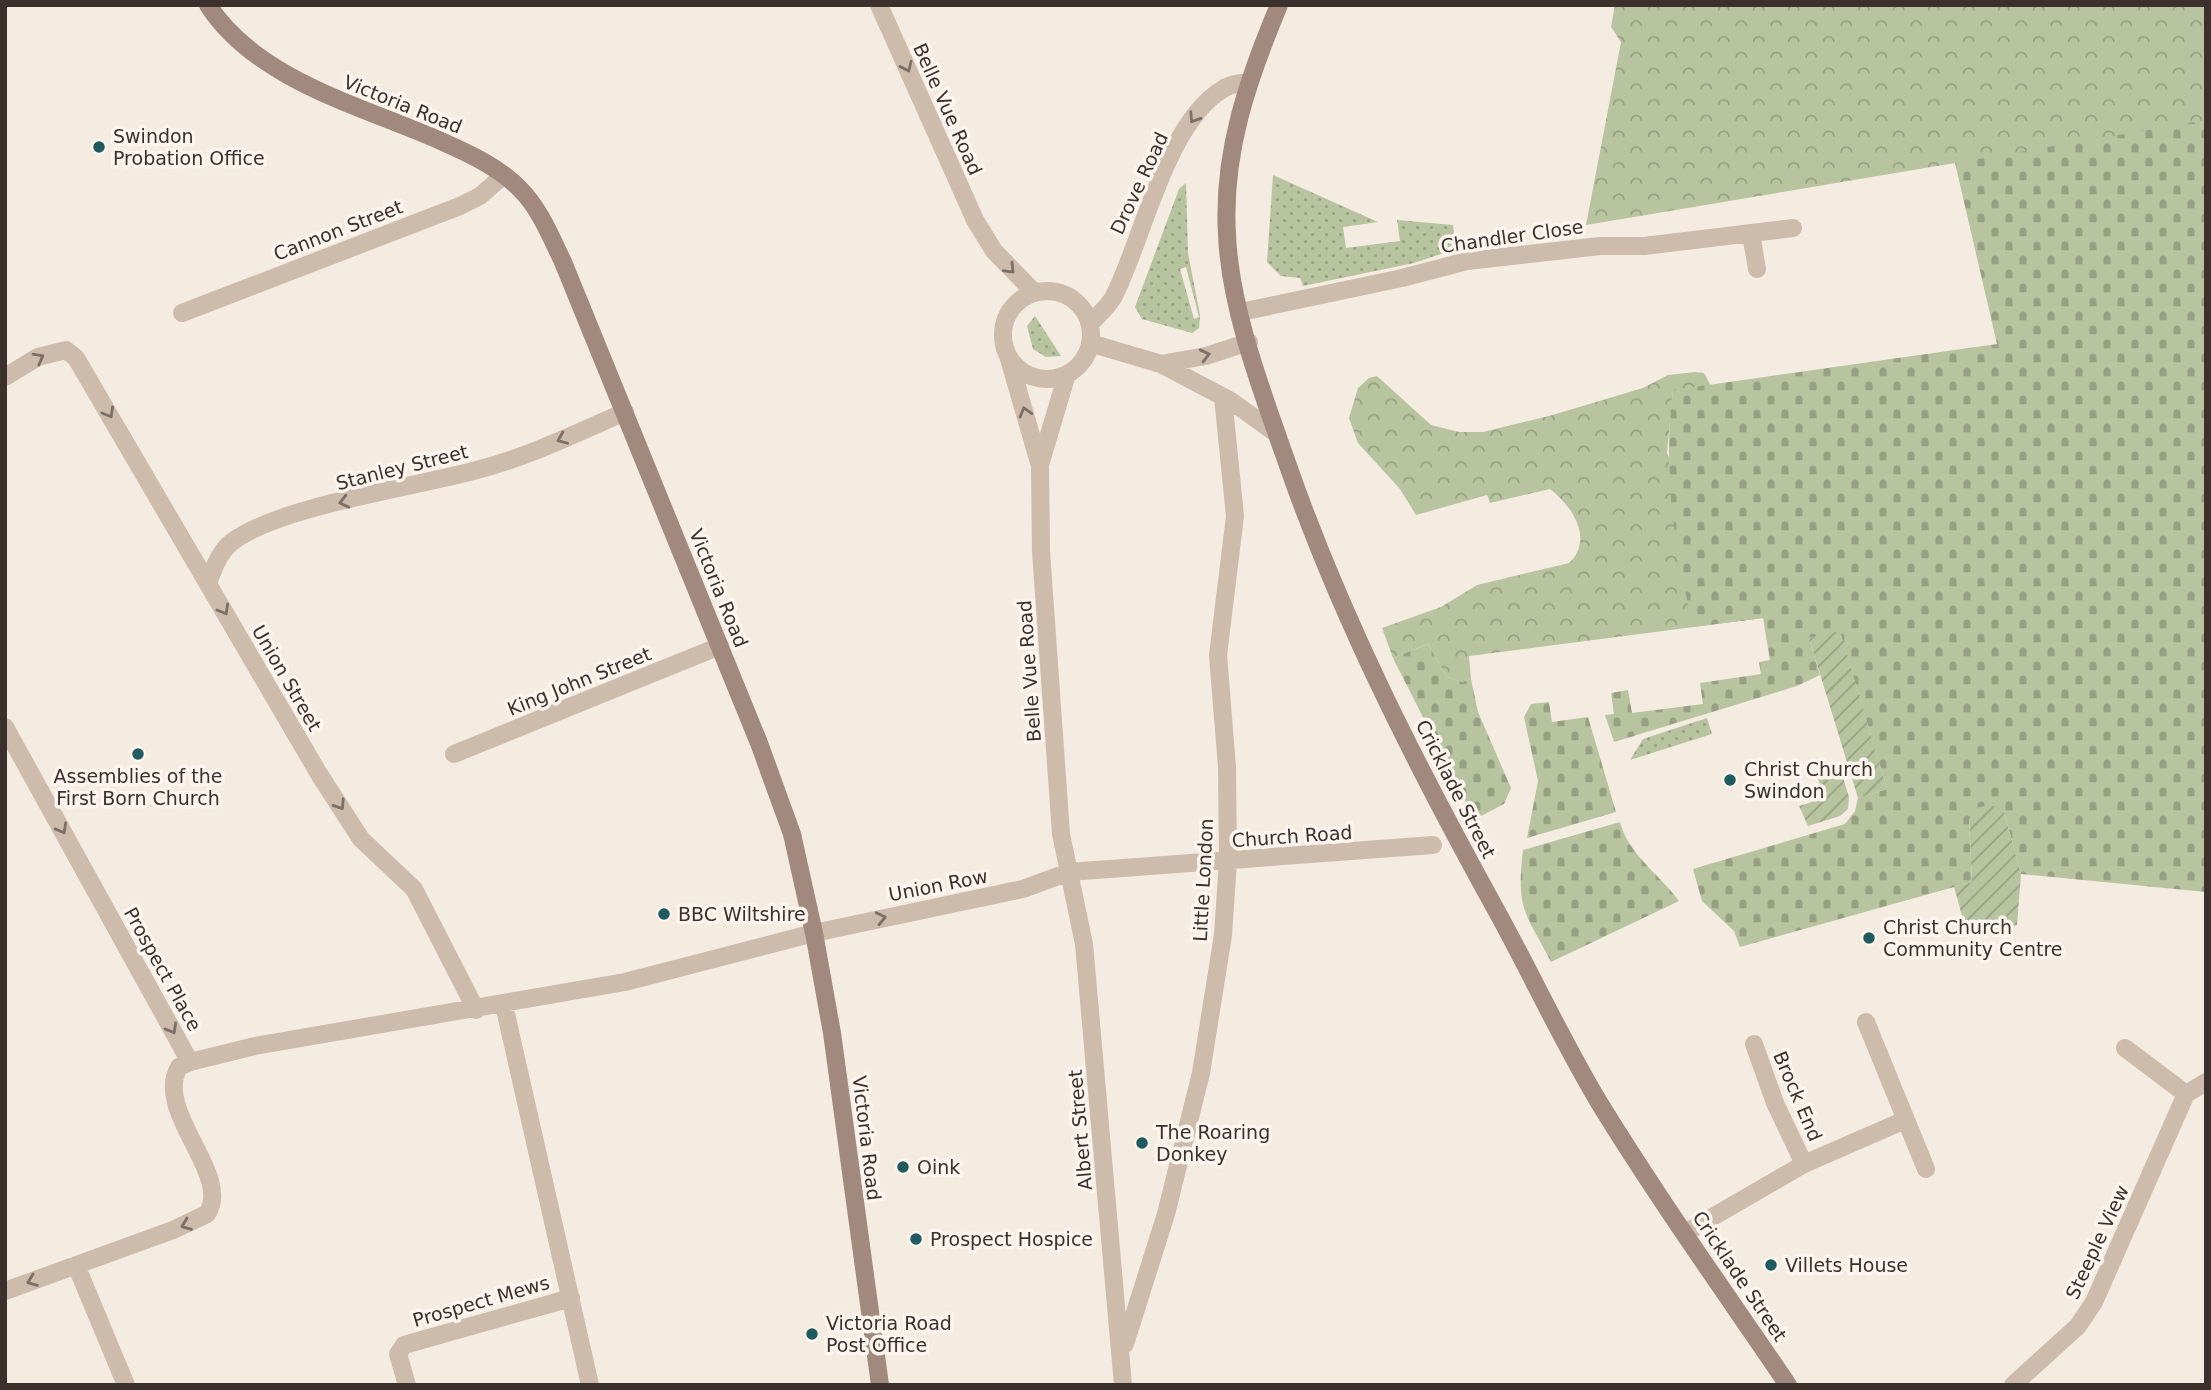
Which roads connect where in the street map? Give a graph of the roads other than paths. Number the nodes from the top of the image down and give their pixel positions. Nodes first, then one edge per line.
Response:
1 (208, 5) edge
2 (879, 5) edge
3 (1279, 5) edge
4 (1248, 82) junction
5 (504, 175) junction
6 (1793, 228) dead end
7 (1751, 234) junction
8 (1757, 270) dead end
9 (1034, 292) junction
10 (1241, 312) junction
11 (182, 313) dead end
12 (1090, 324) junction
13 (1248, 342) junction
14 (1090, 343) junction
15 (1009, 359) junction
16 (1161, 365) junction
17 (1066, 374) junction
18 (5, 377) edge
19 (1223, 397) junction
20 (625, 412) junction
21 (1277, 434) junction
22 (1040, 466) junction
23 (208, 583) junction
24 (720, 646) junction
25 (5, 727) edge
26 (454, 754) dead end
27 (1433, 845) dead end
28 (1228, 861) junction
29 (1069, 872) junction
30 (814, 933) junction
31 (504, 1005) junction
32 (476, 1010) junction
33 (1866, 1022) dead end
34 (1754, 1044) dead end
35 (2124, 1048) dead end
36 (190, 1062) junction
37 (2206, 1082) edge
38 (2186, 1094) junction
39 (1905, 1120) junction
40 (1804, 1164) junction
41 (1926, 1169) dead end
42 (1685, 1233) junction
43 (76, 1265) junction
44 (5, 1291) edge
45 (572, 1298) junction
46 (1121, 1355) junction
47 (126, 1385) edge
48 (407, 1385) edge
49 (590, 1385) edge
50 (880, 1385) edge
51 (1123, 1385) edge
52 (1788, 1385) edge
53 (2013, 1385) edge

1 - 5 street, Victoria Road
2 -> 9 street, Belle Vue Road
3 - 4 street
4 - 10 street, Cricklade Street
4 -> 12 street, Drove Road
5 - 11 street, Cannon Street
5 - 20 street, Victoria Road
6 - 7 street, Chandler Close
7 - 8 street
7 - 10 street, Chandler Close
9 - 12 street
9 - 15 street, Belle Vue Road
10 - 13 street, Cricklade Street
12 - 14 street
16 -> 13 street
13 - 21 street, Cricklade Street
14 - 16 street
14 - 17 street, Belle Vue Road
15 - 17 street
22 -> 15 street, Belle Vue Road
16 - 19 street
17 - 22 street, Belle Vue Road
18 -> 23 street, Union Street
19 - 21 street
19 - 28 street, Little London
20 -> 23 street, Stanley Street
20 - 24 street, Victoria Road
21 - 42 street, Cricklade Street
22 - 29 street, Belle Vue Road
23 -> 32 street, Union Street
24 - 26 street, King John Street
24 - 30 street, Victoria Road
25 -> 36 street, Prospect Place
27 - 28 street, Church Road
28 - 29 street, Church Road
28 - 46 street, Little London
30 -> 29 street, Union Row
29 - 46 street, Albert Street
30 - 31 street, Prospect Place
30 - 50 street, Victoria Road
31 - 32 street, Prospect Place
31 - 45 street
32 - 36 street, Prospect Place
33 - 39 street
34 - 40 street, Brock End
35 - 38 street
36 -> 43 street
37 - 38 street
38 - 53 street, Steeple View
39 - 40 street, Brock End
39 - 41 street
40 - 42 street, Brock End
42 - 52 street, Cricklade Street
43 -> 44 street
43 - 47 street
45 - 48 street, Prospect Mews
45 - 49 street
46 - 51 street, Albert Street

